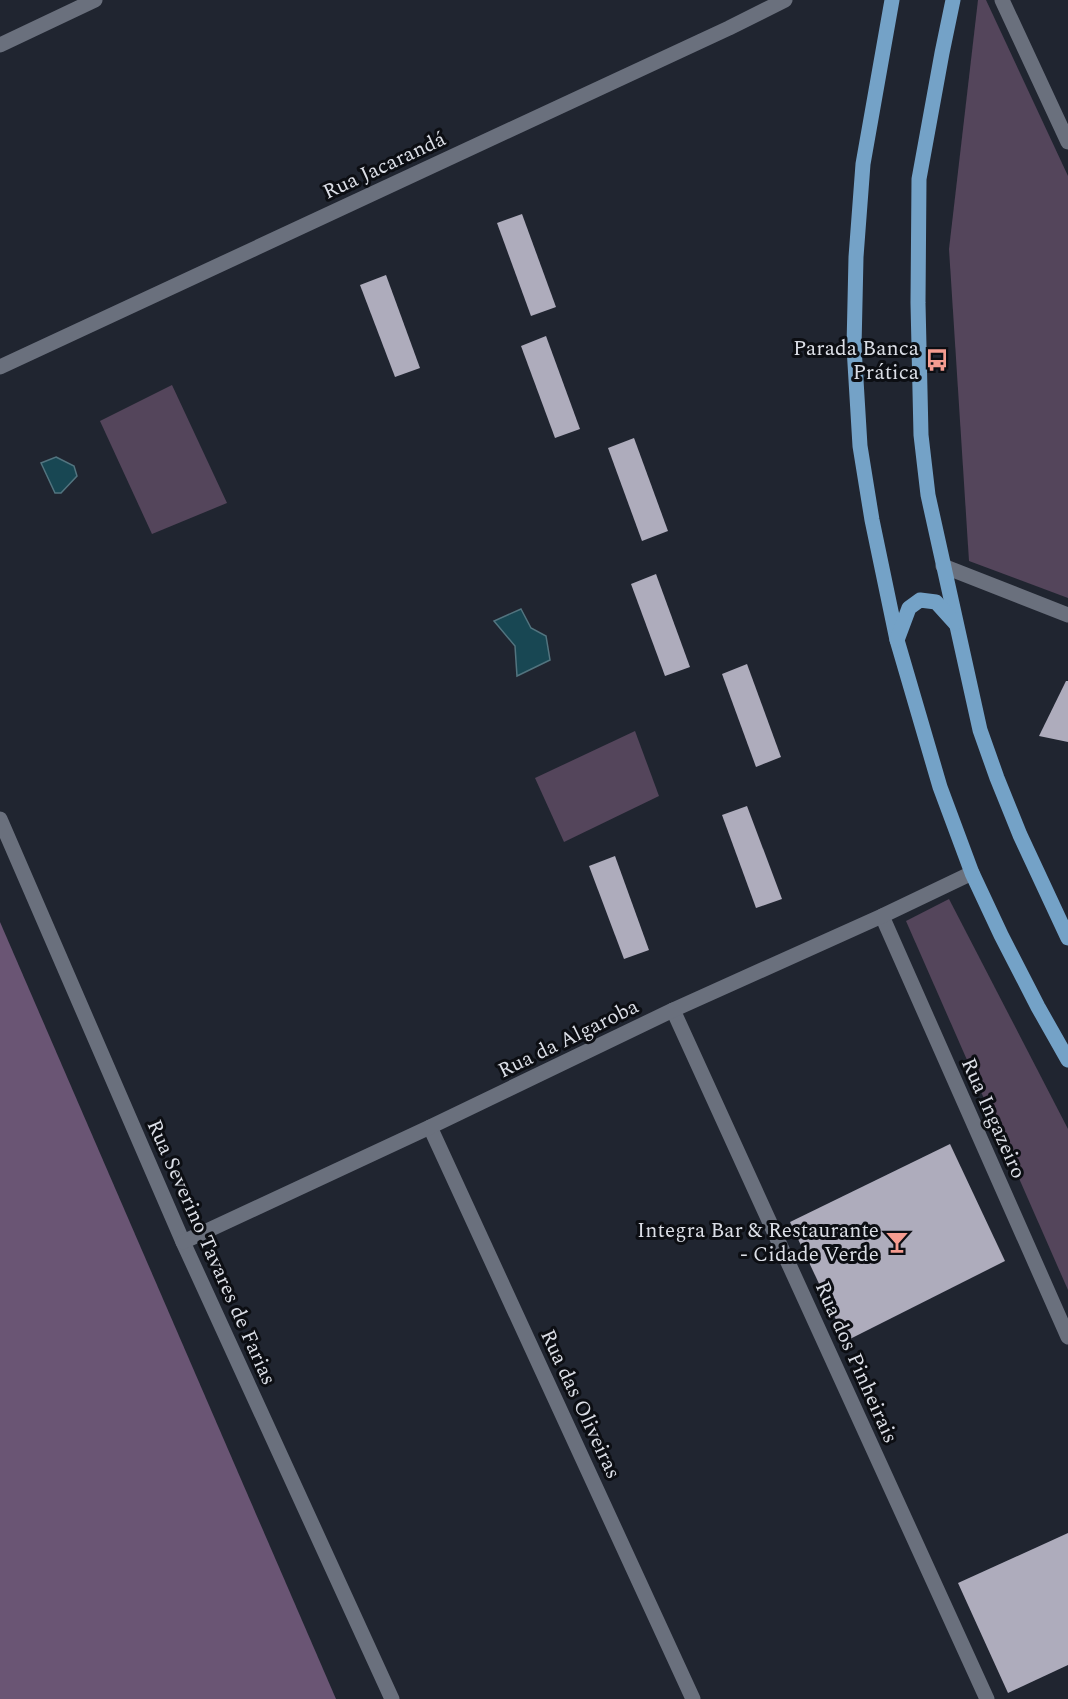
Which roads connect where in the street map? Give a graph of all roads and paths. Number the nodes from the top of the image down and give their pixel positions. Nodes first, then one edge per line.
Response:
1 (95, 0) edge
2 (784, 0) edge
3 (892, 0) edge
4 (953, 0) edge
5 (1002, 0) edge
6 (0, 45) edge
7 (1068, 142) edge
8 (0, 367) edge
9 (943, 566) junction
10 (1068, 615) edge
11 (955, 623) junction
12 (897, 640) junction
13 (0, 819) edge
14 (972, 873) junction
15 (882, 916) junction
16 (1068, 938) edge
17 (674, 1010) junction
18 (1068, 1060) edge
19 (430, 1127) junction
20 (183, 1242) junction
21 (1068, 1337) edge
22 (392, 1699) edge
23 (693, 1699) edge
24 (987, 1699) edge

1 - 6 street
2 - 8 street, Rua Jacarandá
3 - 12 main road
4 - 9 main road
5 - 7 street
9 - 10 street
9 - 11 main road
11 - 12 main road
11 - 16 main road
12 - 14 main road
13 - 20 street, Rua Severino Tavares de Farias
14 - 15 street, Rua da Algaroba
14 - 18 main road
15 - 17 street, Rua da Algaroba
15 - 21 street, Rua Ingazeiro
17 - 19 street, Rua da Algaroba
17 - 24 street, Rua dos Pinheirais
19 - 20 street, Rua da Algaroba
19 - 23 street, Rua das Oliveiras
20 - 22 street, Rua Severino Tavares de Farias

